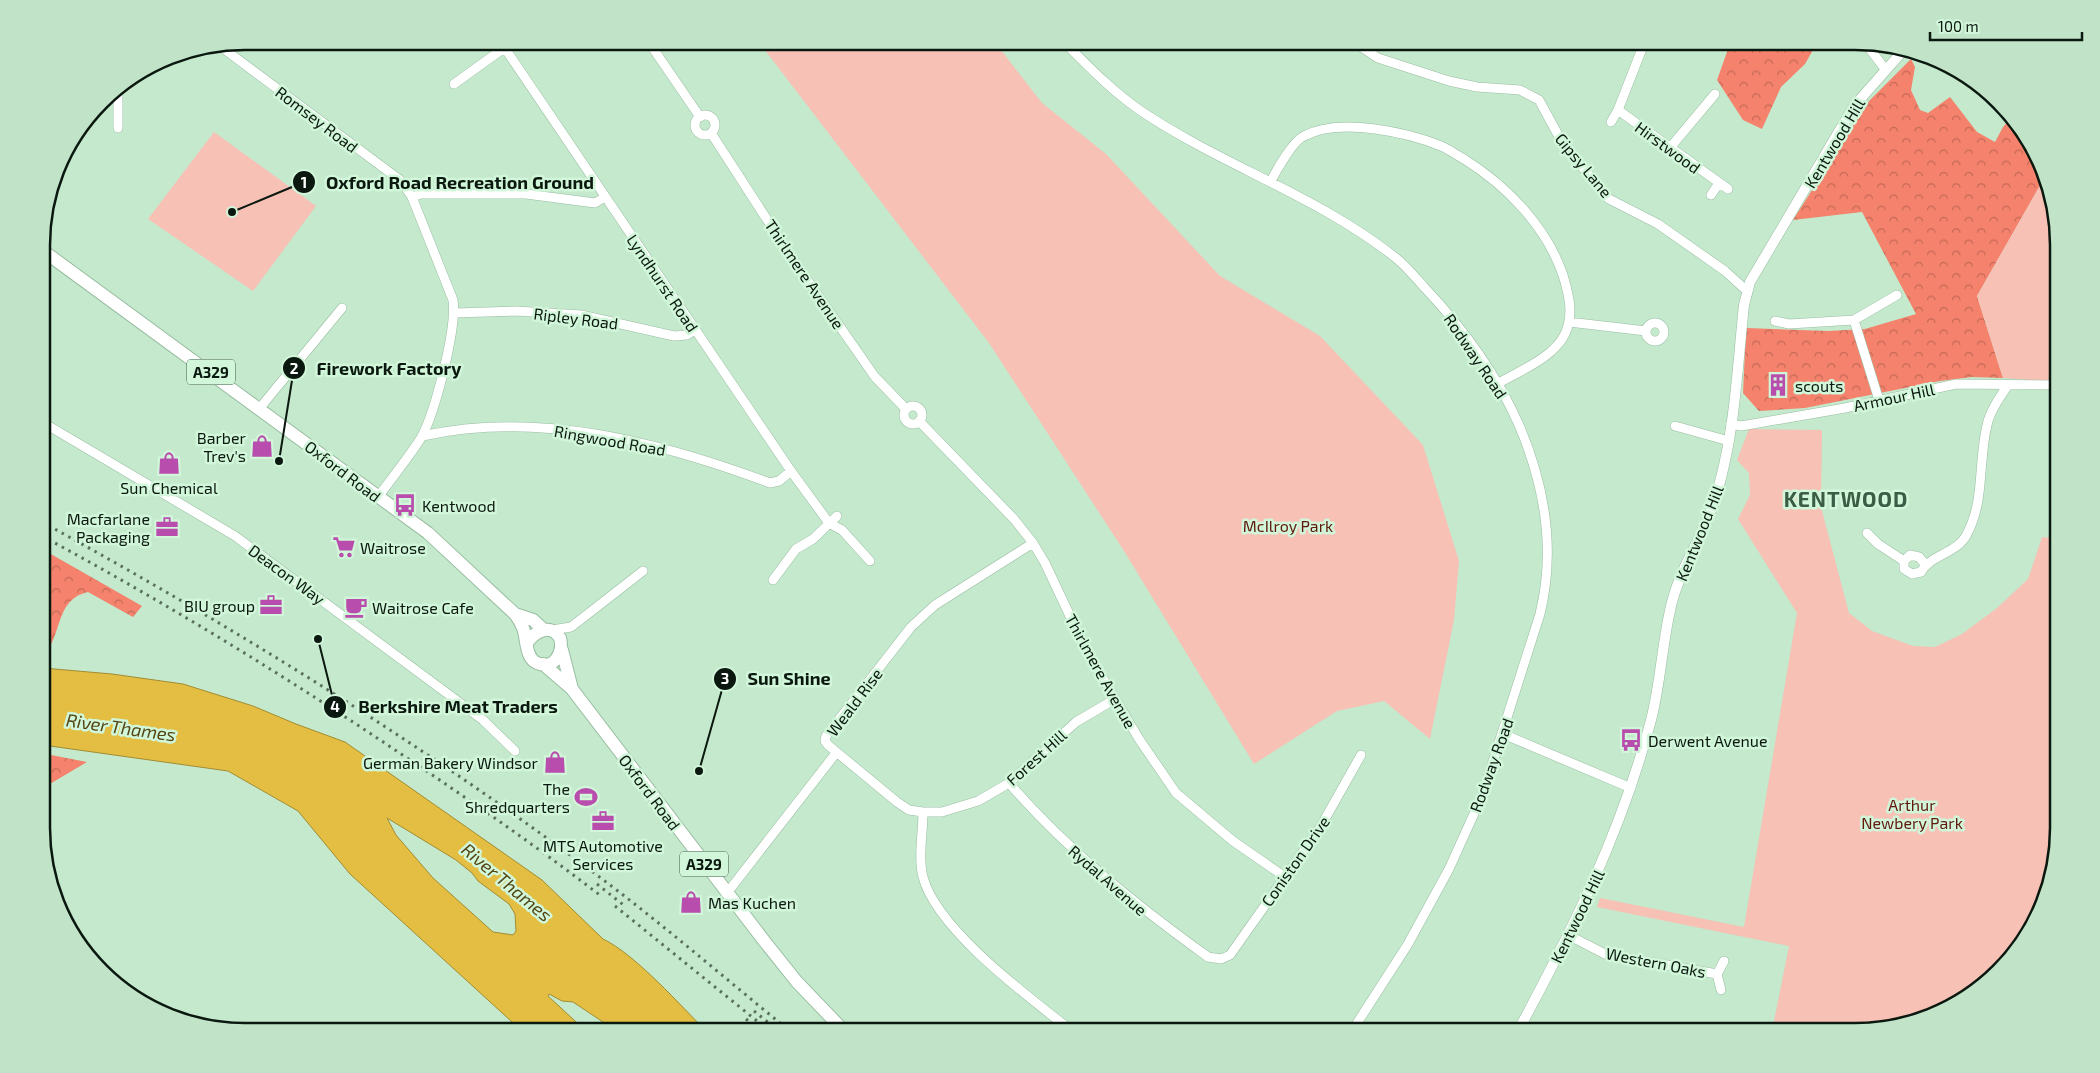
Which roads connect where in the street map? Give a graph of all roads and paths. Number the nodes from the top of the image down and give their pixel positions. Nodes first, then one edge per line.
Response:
1 (496, 50) edge
2 (505, 50) edge
3 (654, 50) edge
4 (1072, 50) edge
5 (1366, 50) edge
6 (1641, 50) edge
7 (1871, 50) edge
8 (227, 51) edge
9 (1899, 55) edge
10 (1885, 69) junction
11 (454, 84) dead end
12 (1715, 94) dead end
13 (118, 96) edge
14 (1618, 110) junction
15 (700, 117) junction
16 (1611, 122) dead end
17 (118, 128) dead end
18 (711, 133) junction
19 (1669, 149) junction
20 (1271, 181) junction
21 (1719, 183) junction
22 (1728, 190) dead end
23 (1711, 195) dead end
24 (412, 197) junction
25 (605, 197) junction
26 (50, 256) edge
27 (1747, 291) junction
28 (1897, 295) dead end
29 (342, 308) dead end
30 (455, 312) junction
31 (1854, 320) junction
32 (1775, 321) dead end
33 (1569, 322) junction
34 (695, 330) junction
35 (1646, 331) dead end
36 (1499, 383) junction
37 (2008, 385) junction
38 (2050, 386) edge
39 (1879, 400) junction
40 (259, 409) junction
41 (1731, 424) junction
42 (1674, 426) dead end
43 (50, 427) edge
44 (422, 436) junction
45 (1729, 440) junction
46 (791, 471) junction
47 (378, 497) junction
48 (837, 516) dead end
49 (829, 523) junction
50 (1867, 533) dead end
51 (1033, 543) junction
52 (870, 561) dead end
53 (1904, 561) junction
54 (1925, 564) junction
55 (643, 572) dead end
56 (773, 580) dead end
57 (515, 614) junction
58 (570, 627) junction
59 (548, 630) junction
60 (527, 643) junction
61 (562, 647) junction
62 (543, 664) junction
63 (572, 689) junction
64 (1115, 699) junction
65 (1503, 734) junction
66 (515, 751) dead end
67 (836, 753) junction
68 (1361, 755) dead end
69 (1009, 783) junction
70 (1631, 788) junction
71 (923, 812) junction
72 (1286, 877) junction
73 (727, 893) junction
74 (1568, 936) junction
75 (1221, 959) joint
76 (1724, 961) dead end
77 (1717, 974) junction
78 (1721, 990) dead end
79 (836, 1023) edge
80 (1062, 1023) edge
81 (1358, 1023) edge
82 (1522, 1023) edge

1 - 11 street
2 - 25 street, Lyndhurst Road
3 - 15 street, Thirlmere Avenue
4 - 20 street, Rodway Road
5 - 27 street, Gipsy Lane
6 - 14 street, Hirstwood
7 - 10 street
8 - 24 street, Romsey Road
9 - 10 street, Kentwood Hill
10 - 27 street, Kentwood Hill
12 - 19 street
13 - 17 street
14 - 16 street, Hirstwood
14 - 19 street, Hirstwood
15 - 18 street, Thirlmere Avenue
15 - 18 street, Thirlmere Avenue
18 - 51 street, Thirlmere Avenue
19 - 21 street, Hirstwood
20 - 33 street
20 - 36 street, Rodway Road
21 - 22 street, Hirstwood
21 - 23 street, Hirstwood
24 - 25 street
24 - 30 street, Romsey Road
25 - 34 street, Lyndhurst Road
26 - 40 main road, Oxford Road / A329
27 - 41 street, Kentwood Hill
28 - 31 street
29 - 40 street
30 - 34 street, Ripley Road
30 - 44 street, Romsey Road
31 - 32 street
31 - 39 street
33 - 35 street
33 - 36 street
34 - 46 street, Lyndhurst Road
36 - 65 street, Rodway Road
37 - 38 street, Armour Hill
37 - 39 street, Armour Hill
37 - 54 street
39 - 41 street, Armour Hill
40 - 47 main road, Oxford Road / A329
41 - 45 street, Kentwood Hill
42 - 45 street
43 - 66 street, Deacon Way
44 - 46 street, Ringwood Road
44 - 47 street, Romsey Road
45 - 70 street, Kentwood Hill
46 - 49 street, Lyndhurst Road
47 - 57 main road, Oxford Road / A329
48 - 49 street
49 - 52 street, Lyndhurst Road
49 - 56 street
50 - 53 street
51 - 64 street, Thirlmere Avenue
51 - 67 street, Weald Rise
53 - 54 street
53 - 54 street
55 - 58 street
57 - 59 main road, Oxford Road / A329
57 - 60 main road, Oxford Road / A329
58 - 59 street
58 - 61 street
59 - 60 main road
59 - 61 main road
60 - 62 main road
61 - 62 main road
61 - 63 main road, Oxford Road / A329
62 - 63 main road, Oxford Road / A329
63 - 73 main road, Oxford Road / A329
64 - 69 street, Forest Hill
64 - 72 street, Thirlmere Avenue
65 - 70 street
65 - 81 street, Rodway Road
67 - 71 street
67 - 73 street, Weald Rise
68 - 72 street, Coniston Drive
69 - 71 street, Forest Hill
69 - 75 street, Rydal Avenue
70 - 74 street, Kentwood Hill
71 - 80 street
72 - 75 street, Coniston Drive
73 - 79 main road, Oxford Road / A329
74 - 77 street, Western Oaks
74 - 82 street, Kentwood Hill
76 - 77 street, Western Oaks
77 - 78 street, Western Oaks

